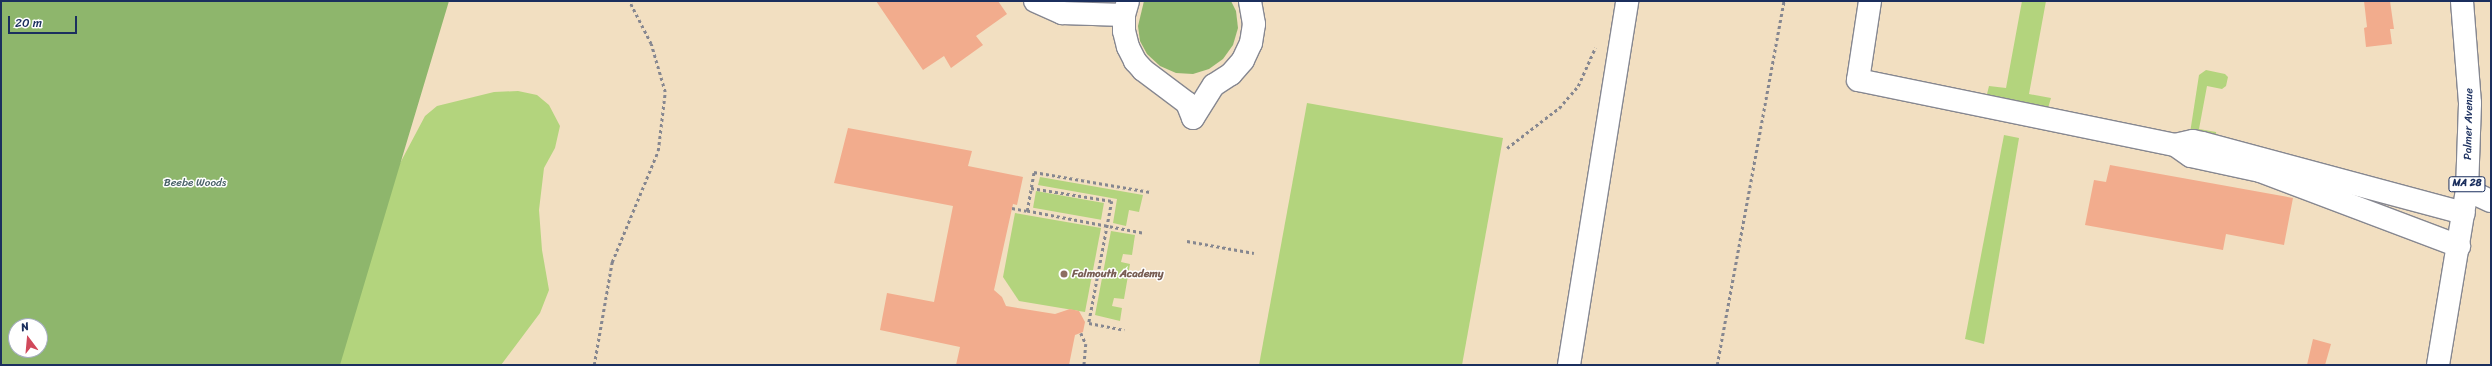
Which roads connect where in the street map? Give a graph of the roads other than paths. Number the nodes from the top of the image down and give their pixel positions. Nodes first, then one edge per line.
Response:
1 (1035, 1) edge
2 (1250, 1) edge
3 (1627, 1) edge
4 (1870, 1) edge
5 (2462, 1) edge
6 (1126, 8) edge
7 (2175, 145) junction
8 (2467, 190) junction
9 (2491, 201) edge
10 (2464, 213) junction
11 (2459, 246) junction
12 (1569, 365) edge
13 (2438, 365) edge

1 - 6 main road
2 - 6 main road
3 - 12 main road
4 - 7 main road
5 - 8 main road, Palmer Avenue / MA 28
7 - 10 main road
7 - 11 main road
8 - 9 main road
8 - 10 main road, Palmer Avenue / MA 28
10 - 11 main road, Palmer Avenue / MA 28
11 - 13 main road, Palmer Avenue / MA 28

